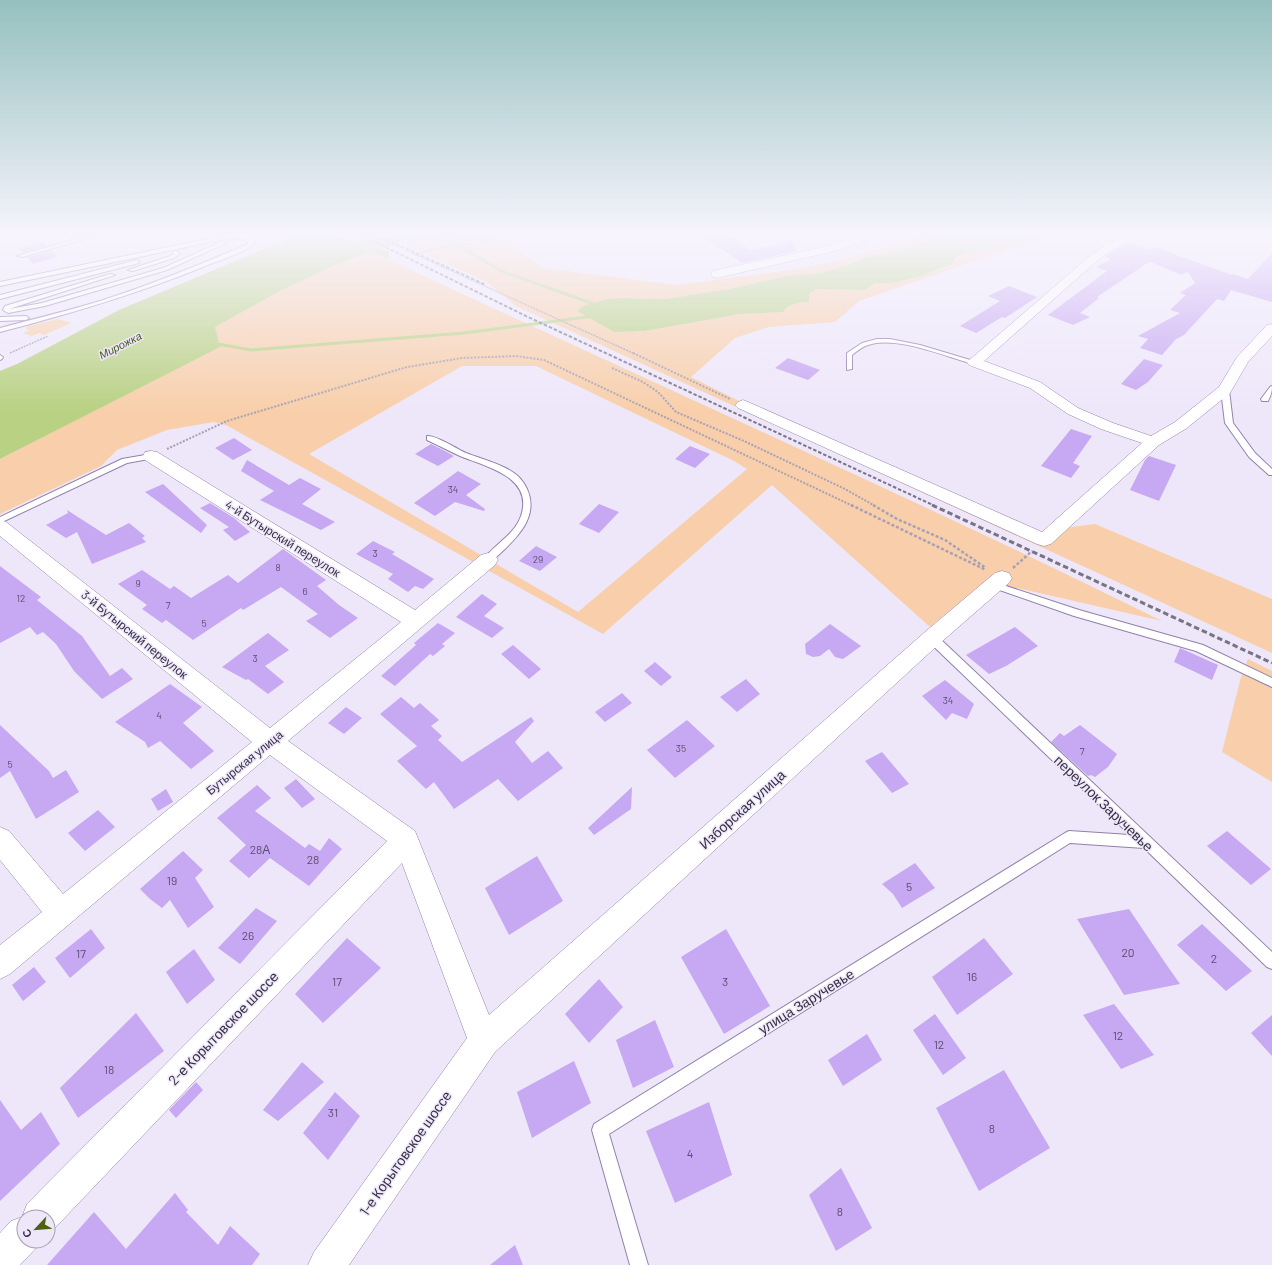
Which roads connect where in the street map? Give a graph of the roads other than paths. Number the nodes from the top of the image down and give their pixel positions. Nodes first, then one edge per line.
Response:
1 (11, 294) edge
2 (48, 294) edge
3 (81, 294) edge
4 (112, 294) edge
5 (128, 294) edge
6 (1052, 294) edge
7 (0, 298) edge
8 (0, 319) edge
9 (1272, 328) edge
10 (0, 330) edge
11 (974, 362) junction
12 (849, 369) dead end
13 (1272, 388) edge
14 (1225, 390) junction
15 (1265, 399) dead end
16 (743, 405) road end
17 (430, 438) dead end
18 (1153, 442) junction
19 (151, 456) joint
20 (1272, 473) edge
21 (0, 520) edge
22 (0, 526) edge
23 (488, 560) joint
24 (998, 581) joint
25 (416, 621) junction
26 (934, 640) junction
27 (1272, 683) edge
28 (269, 741) junction
29 (0, 840) edge
30 (406, 840) junction
31 (1144, 842) junction
32 (60, 912) junction
33 (1272, 962) edge
34 (0, 964) edge
35 (484, 1041) junction
36 (48, 1209) edge
37 (16, 1242) edge
38 (0, 1259) edge
39 (327, 1265) edge
40 (640, 1265) edge

1 - 7 lane
2 - 3 lane
4 - 8 lane
5 - 10 lane
6 - 11 street
9 - 14 street
11 - 12 lane
11 - 18 street
13 - 15 lane
14 - 18 street
14 - 20 lane
16 - 18 street
17 - 23 lane
19 - 21 lane
19 - 25 street, 4-й Бутырский переулок
22 - 28 street, 3-й Бутырский переулок
23 - 25 street, Бутырская улица
24 - 26 street, Изборская улица
24 - 27 lane
25 - 28 street, Бутырская улица
26 - 31 lane, переулок Заручевье
26 - 35 street, Изборская улица
28 - 30 street, 3-й Бутырский переулок
28 - 32 street, Бутырская улица
29 - 32 street
30 - 35 street
30 - 36 street, 2-е Корытовское шоссе
31 - 33 lane, переулок Заручевье
31 - 40 lane, улица Заручевье
32 - 34 street, Бутырская улица
35 - 39 street, 1-е Корытовское шоссе
37 - 38 street

